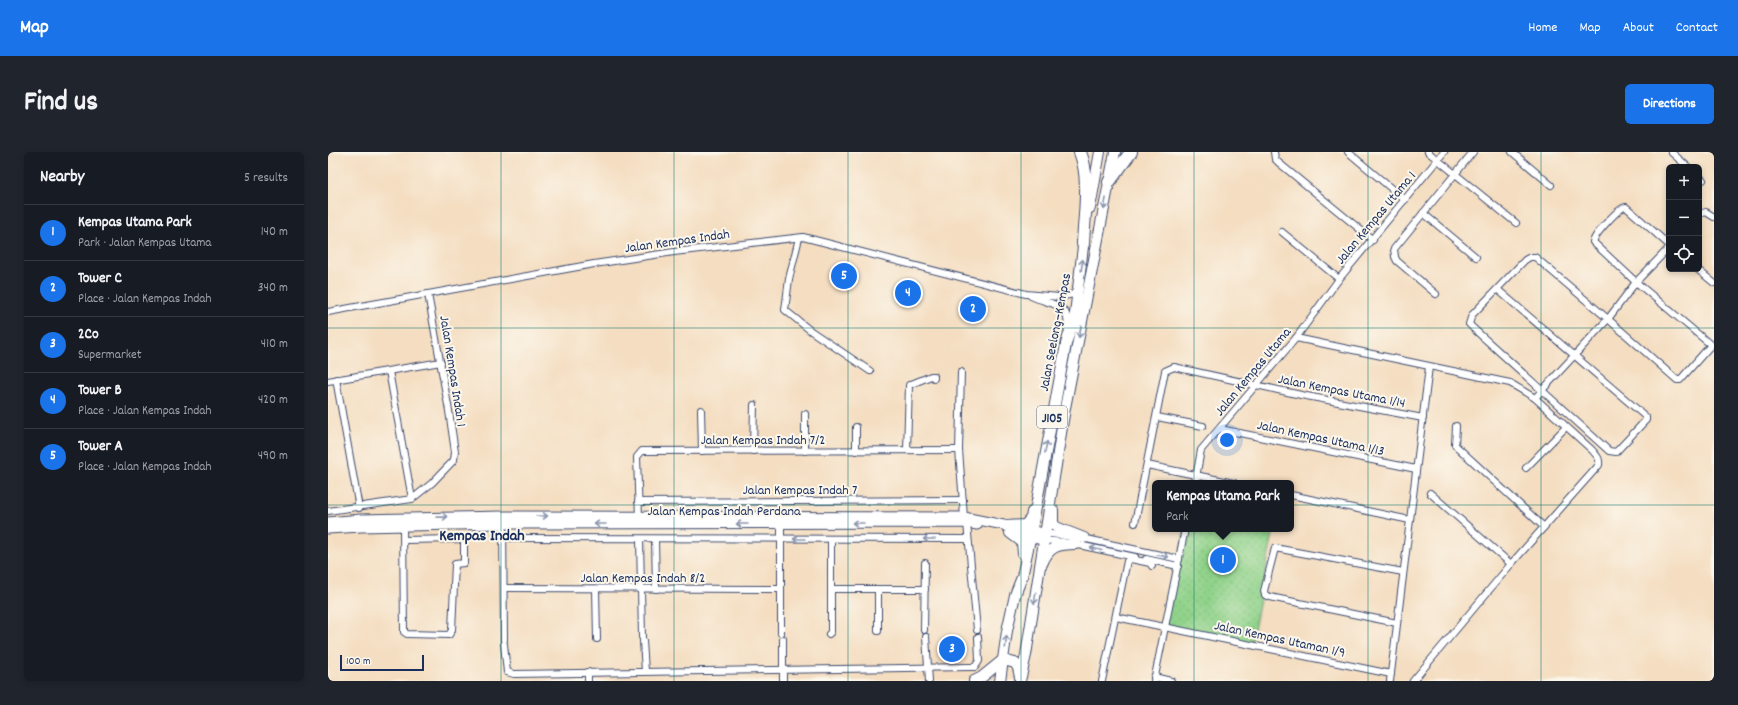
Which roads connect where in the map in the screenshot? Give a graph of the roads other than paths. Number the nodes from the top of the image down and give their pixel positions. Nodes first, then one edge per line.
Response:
1 (1080, 152) edge
2 (1100, 152) edge
3 (1116, 152) edge
4 (1131, 152) edge
5 (1274, 152) edge
6 (1348, 152) edge
7 (1428, 152) edge
8 (1444, 152) edge
9 (1473, 152) edge
10 (1512, 152) edge
11 (1671, 152) edge
12 (1438, 160) junction
13 (1685, 164) edge
14 (1455, 173) junction
15 (1109, 182) junction
16 (1551, 185) dead end
17 (1405, 200) junction
18 (1423, 213) junction
19 (1702, 213) edge
20 (1714, 217) edge
21 (1516, 223) dead end
22 (1282, 232) dead end
23 (799, 238) junction
24 (1373, 240) junction
25 (1666, 243) edge
26 (1083, 244) junction
27 (1666, 249) edge
28 (1476, 257) dead end
29 (1701, 272) edge
30 (1339, 278) junction
31 (1080, 281) junction
32 (1636, 282) junction
33 (1714, 283) edge
34 (1497, 289) junction
35 (428, 294) junction
36 (1026, 294) junction
37 (1436, 294) dead end
38 (328, 312) edge
39 (1608, 319) junction
40 (1296, 338) junction
41 (1066, 344) junction
42 (1575, 355) junction
43 (441, 362) junction
44 (1429, 366) junction
45 (389, 371) junction
46 (870, 371) dead end
47 (961, 372) dead end
48 (934, 378) dead end
49 (336, 379) junction
50 (328, 381) edge
51 (1257, 385) junction
52 (1543, 390) junction
53 (1535, 398) junction
54 (754, 405) dead end
55 (1065, 408) junction
56 (701, 410) dead end
57 (805, 414) dead end
58 (1156, 417) junction
59 (1423, 418) junction
60 (1203, 426) dead end
61 (1456, 426) dead end
62 (856, 427) dead end
63 (1566, 427) junction
64 (1220, 429) junction
65 (907, 450) junction
66 (959, 450) junction
67 (702, 451) junction
68 (753, 451) junction
69 (805, 451) junction
70 (856, 451) junction
71 (1147, 465) junction
72 (1526, 468) dead end
73 (1416, 469) junction
74 (1041, 474) junction
75 (1196, 475) junction
76 (1195, 480) edge
77 (1220, 480) edge
78 (1430, 493) dead end
79 (1294, 497) edge
80 (412, 499) junction
81 (963, 500) junction
82 (638, 502) junction
83 (359, 508) junction
84 (328, 511) edge
85 (639, 519) junction
86 (781, 519) junction
87 (503, 520) junction
88 (966, 520) junction
89 (1410, 520) junction
90 (328, 522) edge
91 (403, 522) junction
92 (1135, 523) dead end
93 (1544, 527) junction
94 (328, 529) edge
95 (1008, 530) junction
96 (1184, 532) edge
97 (1031, 535) junction
98 (1044, 537) junction
99 (504, 538) junction
100 (640, 539) junction
101 (655, 539) junction
102 (781, 539) junction
103 (831, 539) junction
104 (968, 539) junction
105 (404, 540) junction
106 (1080, 541) junction
107 (1179, 559) junction
108 (925, 563) dead end
109 (1510, 564) junction
110 (1152, 566) dead end
111 (1178, 566) junction
112 (1403, 572) junction
113 (1038, 575) junction
114 (504, 588) junction
115 (596, 588) junction
116 (641, 589) junction
117 (656, 589) junction
118 (781, 589) junction
119 (831, 589) junction
120 (878, 589) junction
121 (925, 589) junction
122 (1015, 595) junction
123 (1116, 617) junction
124 (1397, 623) junction
125 (1165, 627) junction
126 (924, 630) dead end
127 (977, 630) dead end
128 (878, 631) dead end
129 (829, 634) dead end
130 (926, 637) dead end
131 (978, 637) dead end
132 (597, 639) dead end
133 (1003, 660) junction
134 (928, 667) junction
135 (783, 669) junction
136 (645, 671) junction
137 (588, 672) junction
138 (1391, 674) junction
139 (1154, 679) edge
140 (1020, 680) edge
141 (588, 681) edge
142 (783, 681) edge
143 (929, 681) edge
144 (974, 681) edge
145 (1000, 681) edge
146 (1102, 681) edge
147 (1171, 681) edge
148 (1390, 681) edge
149 (1413, 681) edge

1 - 26 highway
2 - 26 main road, Jalan Seelong–Kempas / J105
3 - 15 main road, Jalan Seelong–Kempas / J105
4 - 15 highway
5 - 24 street
6 - 17 street
7 - 12 street
8 - 12 street, Jalan Kempas Utama 1
9 - 14 street
10 - 16 street
11 - 13 street
12 - 14 street
12 - 17 street, Jalan Kempas Utama 1
14 - 18 street
14 - 21 street
15 -> 55 main road, Jalan Seelong–Kempas / J105
17 - 24 street, Jalan Kempas Utama 1
18 - 28 street
18 - 37 street
19 - 20 street
22 - 30 street
23 - 35 street, Jalan Kempas Indah
23 - 36 street, Jalan Kempas Indah
23 - 46 street
24 - 30 street, Jalan Kempas Utama 1
25 - 32 street
31 -> 26 main road, Jalan Seelong–Kempas / J105
27 - 32 street
29 - 33 street
30 - 40 street, Jalan Kempas Utama
31 - 36 street
31 - 41 main road, Jalan Seelong–Kempas / J105
32 - 39 street
32 - 39 street
34 - 39 street
34 - 42 street
34 - 52 street
35 - 38 street, Jalan Kempas Indah
35 - 43 street, Jalan Kempas Indah 1
36 - 41 street
39 - 42 street
40 - 44 street
40 - 51 street, Jalan Kempas Utama
74 -> 41 main road, Jalan Seelong–Kempas / J105
42 - 52 street
42 - 52 street
43 - 45 street
43 - 80 street, Jalan Kempas Indah 1
44 - 53 street
44 - 59 street
45 - 49 street
45 - 80 street
47 - 66 street
48 - 65 street
49 - 50 street
49 - 83 street
51 - 58 street, Jalan Kempas Utama 1/14
51 - 59 street, Jalan Kempas Utama 1/14
51 - 64 street, Jalan Kempas Utama
52 - 53 street
53 - 63 street
54 - 68 street
55 - 98 main road, Jalan Seelong–Kempas / J105
55 - 106 main road
56 - 67 street
57 - 69 street
58 - 60 street
58 - 71 street
59 - 73 street
61 - 93 street
62 - 70 street
63 - 72 street
63 - 93 street
64 - 73 street, Jalan Kempas Utama 1/13
64 - 75 street, Jalan Kempas Utama
65 - 66 street, Jalan Kempas Indah 7/2
65 - 70 street, Jalan Kempas Indah 7/2
66 - 81 street
67 - 68 street, Jalan Kempas Indah 7/2
67 - 82 street, Jalan Kempas Indah 7/2
68 - 69 street, Jalan Kempas Indah 7/2
69 - 70 street, Jalan Kempas Indah 7/2
71 - 75 street
71 - 92 street
73 - 89 street
74 - 95 main road
74 - 97 main road, Jalan Seelong–Kempas / J105
75 - 76 street, Jalan Kempas Utama
75 - 77 street
78 - 109 street
79 - 89 street
80 - 83 street
81 - 82 street, Jalan Kempas Indah 7
81 - 88 street
82 - 85 street, Jalan Kempas Indah 7/2
83 - 84 street
85 - 86 street, Jalan Kempas Indah Perdana
85 - 87 street, Jalan Kempas Indah Perdana
86 - 88 street, Jalan Kempas Indah Perdana
86 - 102 street
87 - 91 street, Jalan Kempas Indah Perdana
87 - 99 street
88 - 95 street, Jalan Kempas Indah Perdana
88 - 104 street
89 - 112 street
90 - 91 street
91 - 94 street
91 - 105 street
93 - 109 street
95 - 97 street, Jalan Kempas Indah Perdana
95 - 122 main road
96 - 107 street
97 - 98 street, Jalan Kempas Indah Perdana
97 - 122 main road, Jalan Seelong–Kempas / J105
98 - 106 street
98 - 106 street
98 - 113 main road, Jalan Seelong–Kempas / J105
99 - 100 street
99 - 114 street
100 - 101 street
100 - 116 street
101 - 102 street
101 - 117 street
103 -> 102 street
102 - 118 street
104 -> 103 street
103 - 119 street
104 - 127 street
105 - 105 street
106 -> 107 street
111 -> 106 street
106 - 113 main road
107 - 111 street
108 - 121 street
109 - 149 street
110 - 123 street
111 - 125 street
112 - 124 street
112 - 124 street
113 -> 140 main road, Jalan Seelong–Kempas / J105
114 - 115 street, Jalan Kempas Indah 8/2
114 - 137 street
115 - 116 street, Jalan Kempas Indah 8/2
115 - 132 street
116 - 117 street, Jalan Kempas Indah 8/2
116 - 136 street
117 - 118 street, Jalan Kempas Indah 8/2
118 - 135 street
119 - 120 street
119 - 129 street
120 - 121 street
120 - 128 street
121 - 126 street
133 -> 122 main road, Jalan Seelong–Kempas / J105
123 - 125 street, Jalan Kempas Utaman 1/9
123 - 146 street
124 - 138 street
125 - 138 street, Jalan Kempas Utaman 1/9
125 - 139 street
130 - 134 street
131 - 134 street
133 - 140 main road
133 - 144 main road
133 - 145 main road, Jalan Seelong–Kempas / J105
134 - 135 street
134 - 143 street
135 - 136 street
135 - 142 street
136 - 137 street
137 - 141 street
138 - 148 street
139 - 147 street

